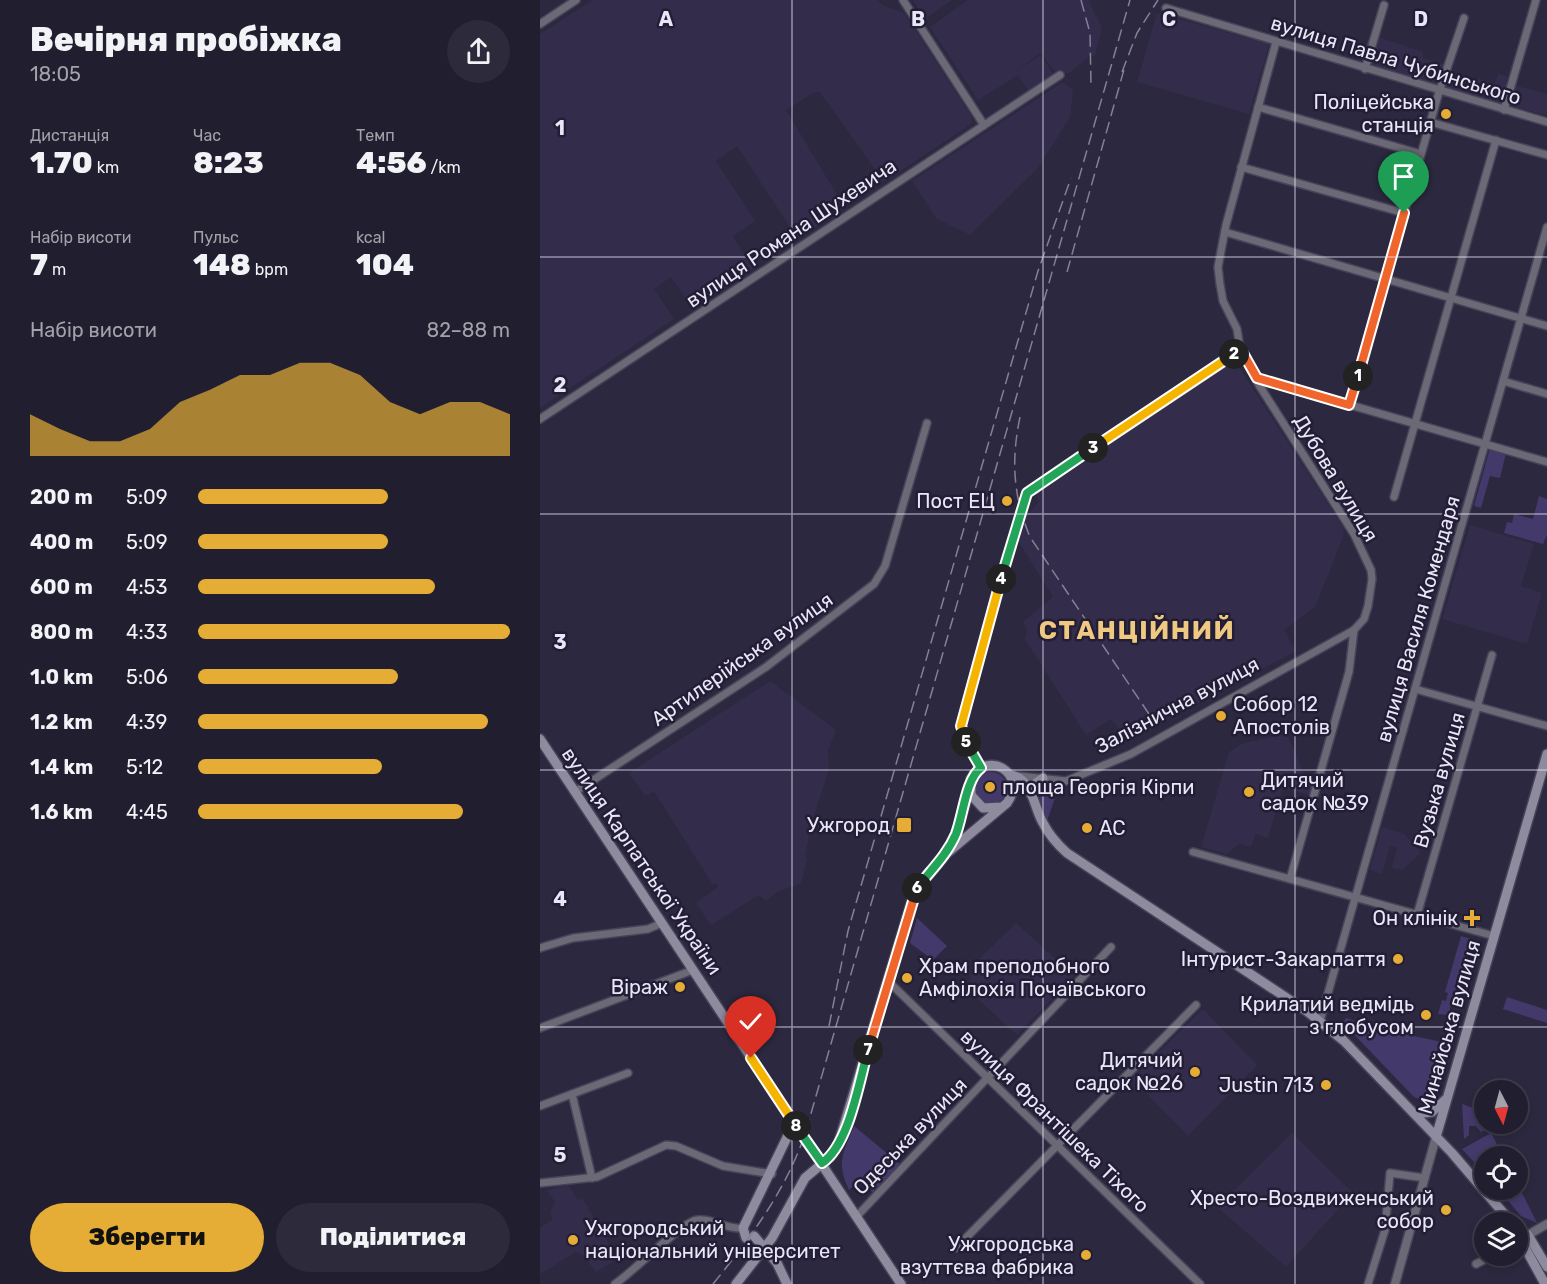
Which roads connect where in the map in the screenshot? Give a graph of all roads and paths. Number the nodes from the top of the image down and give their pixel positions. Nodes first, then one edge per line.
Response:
1 (576, 0) edge
2 (903, 0) edge
3 (1536, 0) edge
4 (1384, 5) dead end
5 (1166, 8) dead end
6 (1464, 18) dead end
7 (540, 24) edge
8 (1276, 42) junction
9 (1365, 69) junction
10 (1060, 75) dead end
11 (1439, 92) junction
12 (1258, 107) junction
13 (1504, 110) junction
14 (1430, 122) junction
15 (1547, 122) edge
16 (984, 125) junction
17 (1496, 140) junction
18 (1421, 154) junction
19 (1547, 155) edge
20 (1241, 167) junction
21 (1404, 213) junction
22 (1547, 227) edge
23 (1225, 232) junction
24 (1385, 280) junction
25 (1451, 299) junction
26 (1521, 319) junction
27 (1547, 326) edge
28 (1240, 348) junction
29 (1257, 378) junction
30 (1503, 381) junction
31 (1547, 394) edge
32 (1349, 405) junction
33 (540, 419) edge
34 (927, 423) dead end
35 (1415, 424) junction
36 (1485, 444) junction
37 (1547, 462) edge
38 (1394, 497) dead end
39 (1354, 630) junction
40 (1492, 655) dead end
41 (1415, 689) junction
42 (1477, 706) junction
43 (1547, 726) edge
44 (540, 739) edge
45 (1547, 754) edge
46 (981, 768) junction
47 (1014, 776) junction
48 (1043, 778) junction
49 (969, 789) junction
50 (575, 792) junction
51 (1011, 797) junction
52 (1032, 798) junction
53 (1001, 807) junction
54 (1193, 852) dead end
55 (946, 854) junction
56 (1290, 879) junction
57 (1355, 897) junction
58 (1417, 915) junction
59 (662, 923) junction
60 (1494, 936) junction
61 (1111, 947) dead end
62 (540, 948) edge
63 (693, 970) junction
64 (888, 981) junction
65 (1196, 1005) dead end
66 (1320, 1021) junction
67 (540, 1028) edge
68 (628, 1073) dead end
69 (988, 1078) junction
70 (572, 1094) junction
71 (1448, 1096) junction
72 (540, 1106) edge
73 (1414, 1114) junction
74 (794, 1123) junction
75 (1436, 1137) junction
76 (1057, 1144) junction
77 (822, 1163) junction
78 (772, 1174) junction
79 (1425, 1178) junction
80 (592, 1179) junction
81 (540, 1183) edge
82 (1503, 1212) edge
83 (857, 1216) junction
84 (1547, 1224) edge
85 (1528, 1232) edge
86 (751, 1238) junction
87 (1528, 1245) edge
88 (956, 1248) dead end
89 (1528, 1251) edge
90 (1547, 1267) edge
91 (615, 1284) edge
92 (736, 1284) edge
93 (788, 1284) edge
94 (901, 1284) edge
95 (1200, 1284) edge
96 (1368, 1284) edge
97 (1395, 1284) edge
98 (1545, 1284) edge

1 - 7 street
2 - 16 street
3 - 13 street
4 - 9 street
5 - 8 street, вулиця Павла Чубинського
6 - 11 street
8 - 9 street, вулиця Павла Чубинського
8 - 12 street, Дубова вулиця
9 - 11 street, вулиця Павла Чубинського
10 - 16 street, вулиця Романа Шухевича
11 - 13 street, вулиця Павла Чубинського
11 - 14 street
12 - 18 street
12 - 20 street, Дубова вулиця
13 - 15 street, вулиця Павла Чубинського
14 - 17 street
14 - 18 street
16 - 33 street, вулиця Романа Шухевича
17 - 19 street
17 - 25 street
18 - 21 street
20 - 21 street
20 - 23 street, Дубова вулиця
21 - 24 street
22 - 26 street, вулиця Василя Комендаря
23 - 24 street
23 - 28 street, Дубова вулиця
24 - 25 street
24 - 32 street
25 - 26 street
25 - 35 street
26 - 27 street
26 - 30 street, вулиця Василя Комендаря
28 - 29 street, Дубова вулиця
28 - 46 street
29 - 32 street
29 - 39 street, Дубова вулиця
30 - 31 street
30 - 36 street, вулиця Василя Комендаря
32 - 35 street
34 - 50 street, Артилерійська вулиця
35 - 36 street
35 - 38 street
36 - 37 street
36 - 41 street, вулиця Василя Комендаря
39 - 48 street, Залізнична вулиця
39 - 56 street
40 - 42 street, Вузька вулиця
41 - 42 street
41 - 57 street, вулиця Василя Комендаря
42 - 43 street
42 - 58 street, Вузька вулиця
44 - 50 main road, вулиця Карпатської України
45 - 60 main road, Минайська вулиця
46 - 47 main road
46 - 49 main road
47 - 48 street, Залізнична вулиця
47 - 51 main road
47 - 52 main road
48 - 52 main road
49 - 53 main road
49 - 55 main road
50 - 59 main road, вулиця Карпатської України
51 - 52 main road
51 - 53 main road
52 - 66 main road
53 - 55 main road
54 - 56 street
55 - 64 main road
56 - 57 street
57 - 58 street
57 - 66 street, вулиця Василя Комендаря
58 - 60 street
59 - 62 street
59 - 63 main road, вулиця Карпатської України
60 - 71 main road, Минайська вулиця
61 - 69 street, Одеська вулиця
63 - 67 street
63 - 74 main road, вулиця Карпатської України
64 - 69 street, вулиця Франтішека Тіхого
64 - 77 main road
65 - 76 street
66 - 73 main road
68 - 70 street
69 - 76 street, вулиця Франтішека Тіхого
69 - 83 street, Одеська вулиця
70 - 72 street
70 - 80 street
71 - 73 main road
71 - 75 main road, Минайська вулиця
73 - 75 main road
74 - 77 main road, вулиця Карпатської України
74 - 78 main road
75 - 79 street
75 - 82 main road
76 - 88 street
76 - 95 street, вулиця Франтішека Тіхого
77 - 83 main road, вулиця Карпатської України
77 - 86 main road
78 - 80 street
78 - 86 main road
79 - 96 street
79 - 97 street
80 - 81 street
83 - 94 main road, вулиця Карпатської України
84 - 85 street
86 - 91 street
86 - 92 main road
86 - 93 main road
87 - 90 main road
89 - 98 main road

